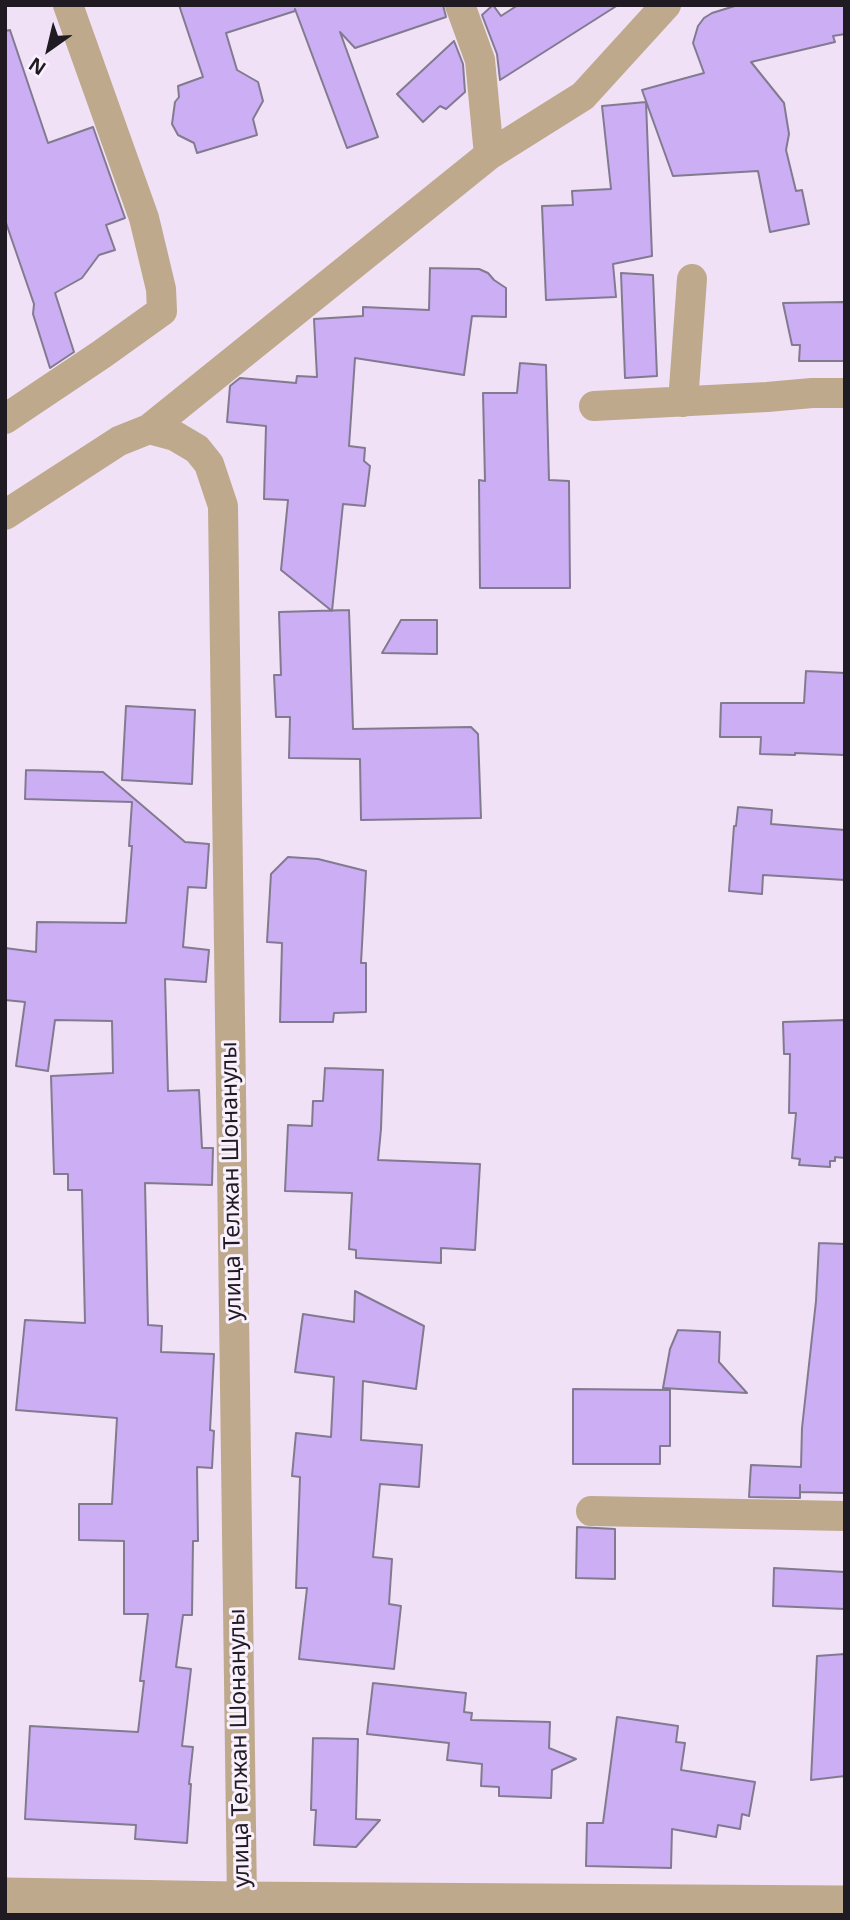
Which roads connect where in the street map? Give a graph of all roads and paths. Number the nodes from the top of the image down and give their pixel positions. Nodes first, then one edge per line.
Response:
1 (68, 5) edge
2 (460, 5) edge
3 (666, 5) edge
4 (489, 155) junction
5 (692, 279) dead end
6 (845, 393) edge
7 (683, 402) junction
8 (594, 406) dead end
9 (5, 419) edge
10 (149, 429) junction
11 (5, 515) edge
12 (591, 1511) dead end
13 (845, 1516) edge
14 (5, 1896) edge
15 (237, 1905) edge
16 (845, 1905) edge

1 - 9 street
2 - 4 street
3 - 4 street
4 - 10 street
5 - 7 street
6 - 7 street
7 - 8 street
10 - 11 street
10 - 15 street, улица Телжан Шонанулы
12 - 13 street
14 - 15 street
15 - 16 street

